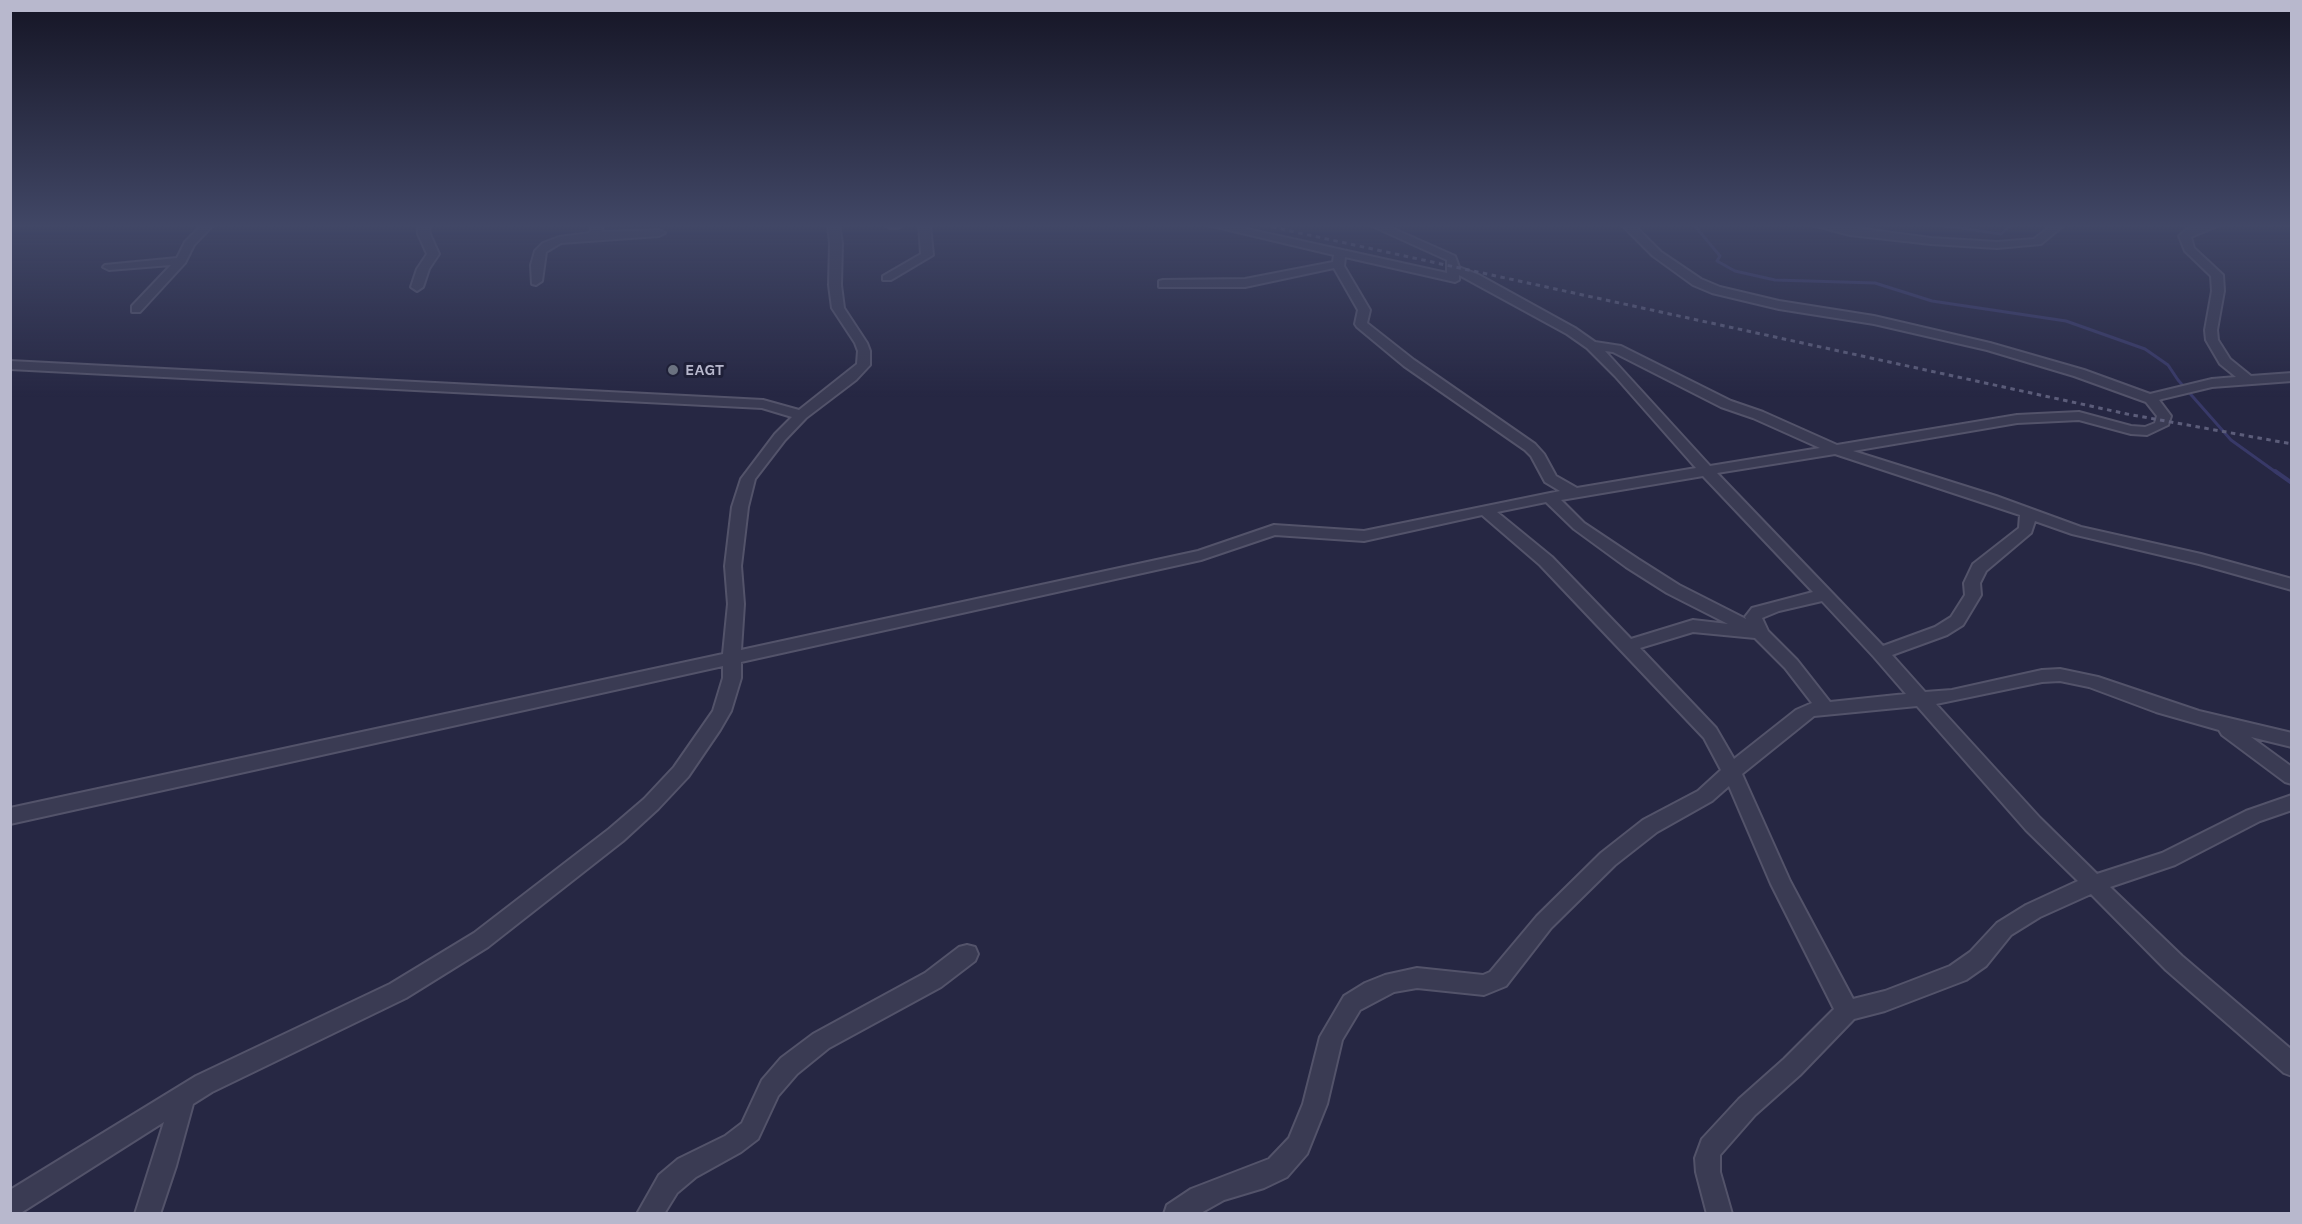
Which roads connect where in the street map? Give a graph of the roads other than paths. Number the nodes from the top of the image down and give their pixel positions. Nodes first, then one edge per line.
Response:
1 (161, 282) edge
2 (418, 282) edge
3 (835, 282) edge
4 (1248, 282) edge
5 (1351, 282) edge
6 (1484, 282) edge
7 (1697, 282) edge
8 (2217, 282) edge
9 (1162, 284) dead end
10 (417, 287) dead end
11 (136, 309) dead end
12 (1591, 345) junction
13 (10, 365) edge
14 (2292, 377) edge
15 (2246, 379) junction
16 (2151, 399) junction
17 (801, 415) junction
18 (1835, 449) junction
19 (1706, 470) junction
20 (1577, 494) junction
21 (1550, 498) junction
22 (1485, 510) junction
23 (2028, 513) junction
24 (2292, 585) edge
25 (1826, 596) junction
26 (1761, 634) junction
27 (1628, 646) junction
28 (1880, 652) junction
29 (732, 658) junction
30 (1922, 698) junction
31 (1825, 708) junction
32 (2220, 724) junction
33 (2292, 740) edge
34 (1732, 772) junction
35 (2292, 777) edge
36 (2292, 802) edge
37 (10, 816) edge
38 (2092, 884) junction
39 (968, 954) dead end
40 (1847, 1011) junction
41 (2292, 1065) edge
42 (182, 1100) junction
43 (10, 1205) edge
44 (147, 1214) edge
45 (649, 1214) edge
46 (1176, 1214) edge
47 (1720, 1214) edge

1 - 11 street
2 - 10 street
3 - 17 street
4 - 9 street
5 - 20 street
6 - 12 street
7 - 16 street
8 - 15 street
12 - 18 street
12 - 19 street
13 - 17 street
14 - 15 street
15 - 16 street
16 - 18 street
17 - 29 street
18 - 19 street
18 - 23 street
19 - 20 street
19 - 25 street
20 - 21 street
21 - 22 street
21 - 26 street
22 - 27 street
22 - 29 street
23 - 24 street
23 - 28 street
25 - 26 street
25 - 28 street
26 - 27 street
26 - 31 street
27 - 34 street
28 - 30 street
29 - 37 street
29 - 42 street
30 - 31 street
30 - 32 street
30 - 38 street
31 - 34 street
32 - 33 street
32 - 35 street
34 - 40 street
34 - 46 street
36 - 38 street
38 - 40 street
38 - 41 street
39 - 45 street
40 - 47 street
42 - 43 street
42 - 44 street

